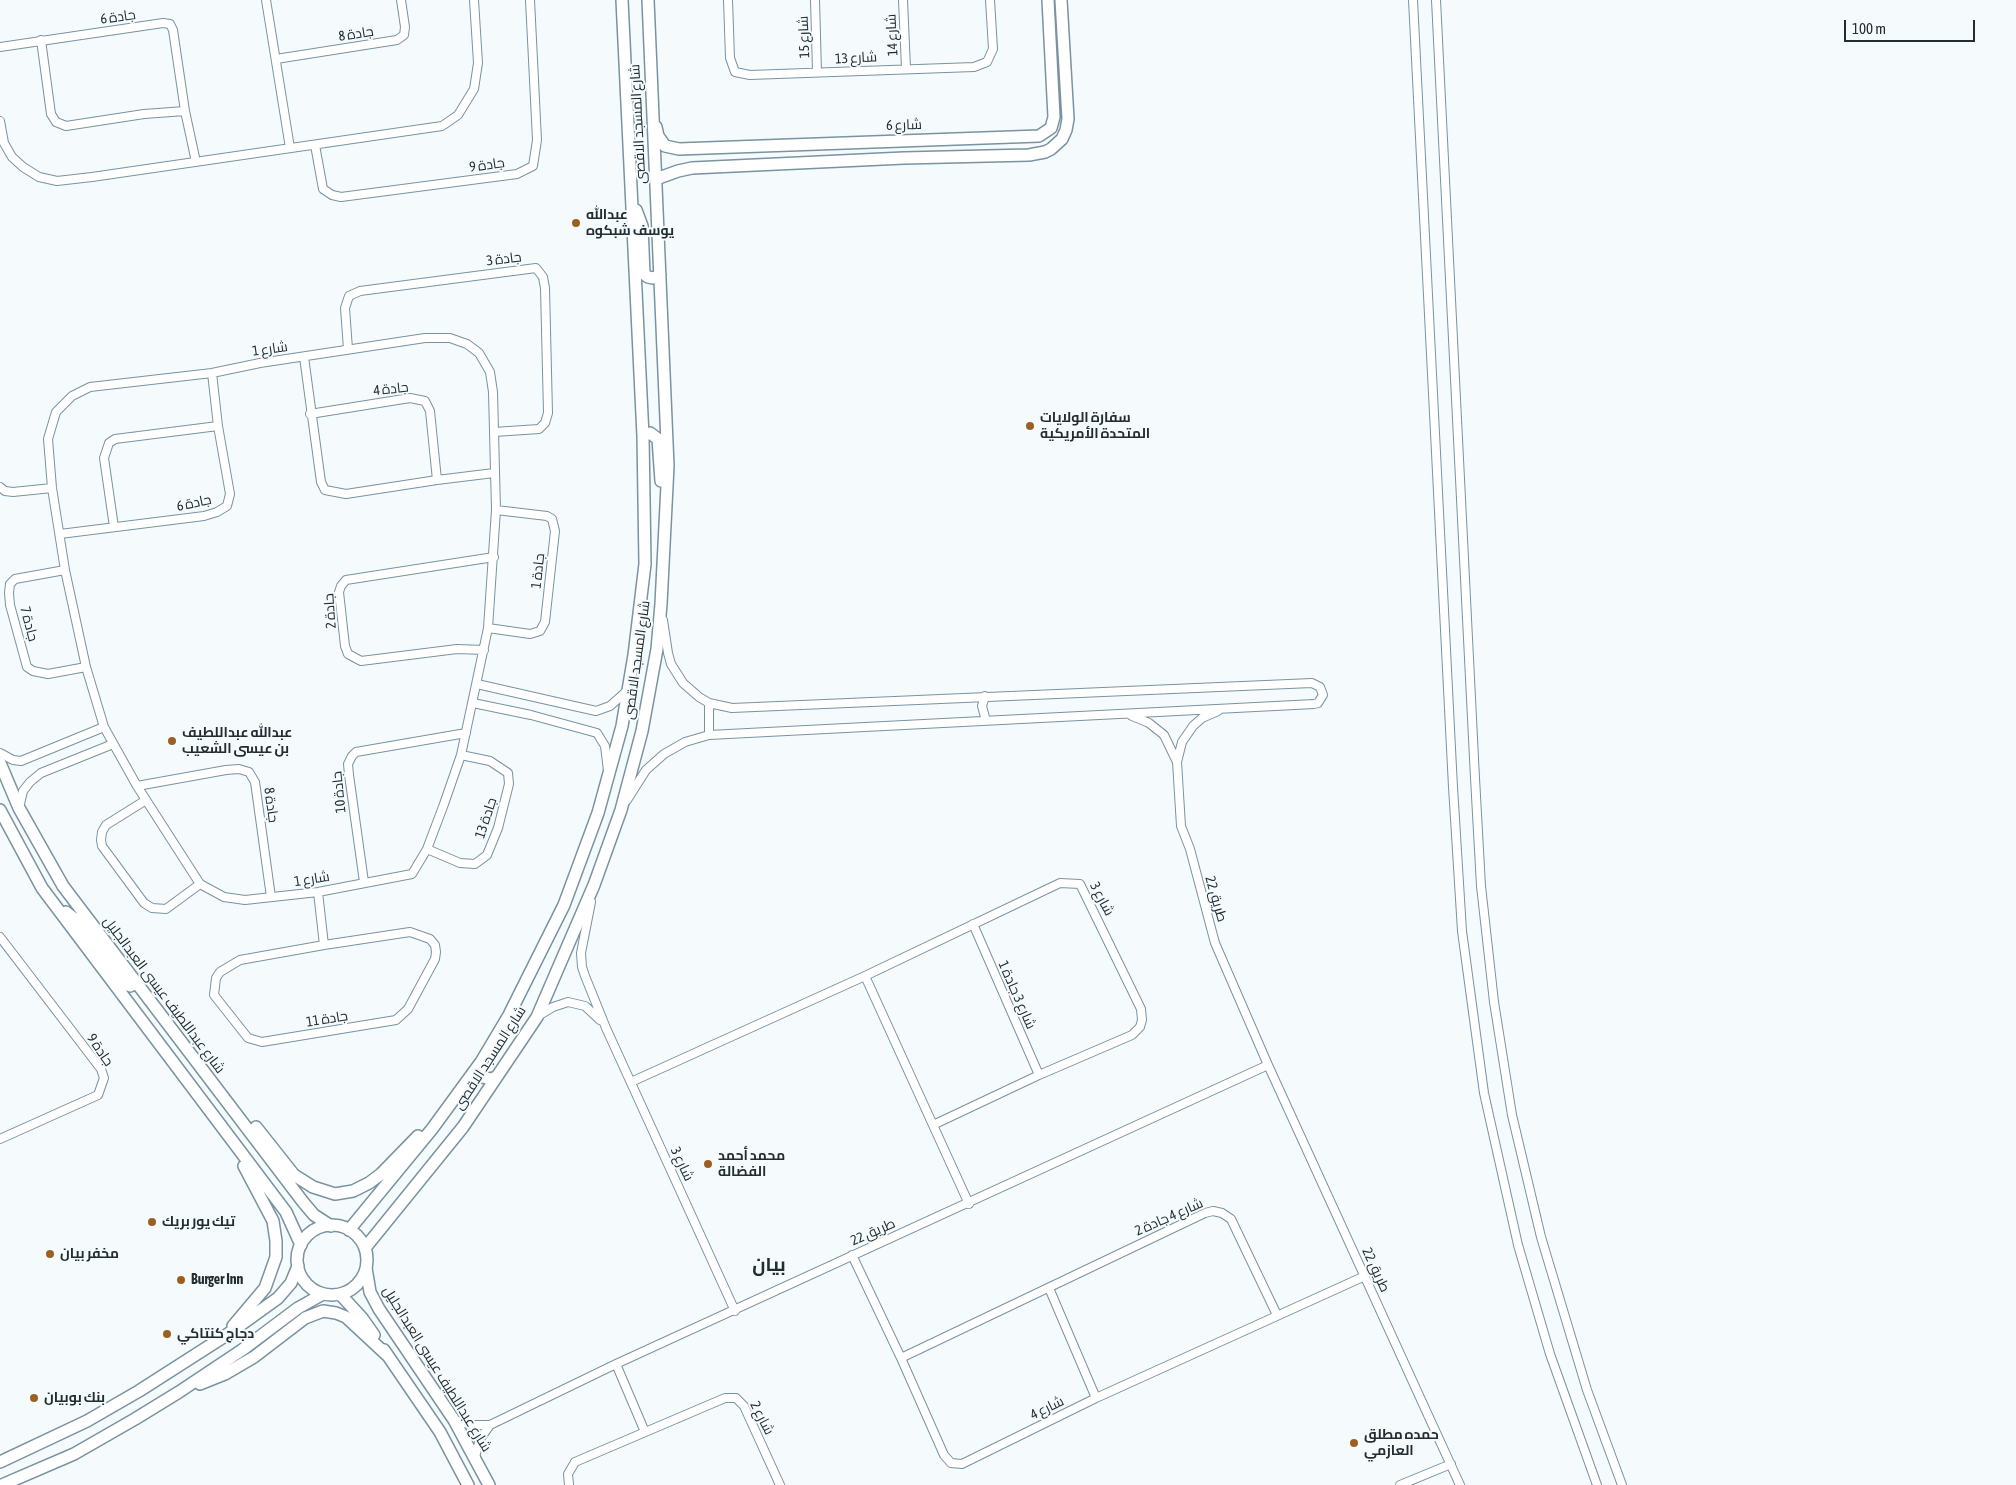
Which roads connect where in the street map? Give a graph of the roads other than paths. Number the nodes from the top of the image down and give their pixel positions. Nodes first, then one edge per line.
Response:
1 (266, 0) edge
2 (401, 0) edge
3 (474, 0) edge
4 (530, 0) edge
5 (622, 0) edge
6 (648, 0) edge
7 (728, 0) edge
8 (815, 0) edge
9 (903, 0) edge
10 (990, 0) edge
11 (1048, 0) edge
12 (1061, 0) edge
13 (1413, 0) edge
14 (1436, 0) edge
15 (41, 40) junction
16 (0, 47) edge
17 (276, 59) junction
18 (906, 68) junction
19 (817, 72) junction
20 (1052, 76) junction
21 (1064, 76) junction
22 (185, 111) junction
23 (652, 111) junction
24 (0, 122) edge
25 (315, 145) junction
26 (290, 148) junction
27 (708, 148) junction
28 (196, 162) junction
29 (710, 167) junction
30 (656, 179) junction
31 (632, 201) junction
32 (660, 275) junction
33 (348, 349) junction
34 (304, 357) junction
35 (212, 373) junction
36 (310, 414) junction
37 (218, 426) junction
38 (494, 432) junction
39 (643, 436) junction
40 (494, 474) junction
41 (437, 480) junction
42 (0, 487) edge
43 (52, 488) junction
44 (667, 490) junction
45 (496, 510) junction
46 (114, 527) junction
47 (60, 534) junction
48 (494, 557) junction
49 (64, 570) junction
50 (661, 604) junction
51 (488, 628) junction
52 (484, 650) junction
53 (86, 666) junction
54 (477, 684) junction
55 (628, 690) junction
56 (985, 696) junction
57 (473, 703) junction
58 (709, 703) junction
59 (1227, 709) junction
60 (1122, 714) junction
61 (986, 721) junction
62 (104, 727) junction
63 (466, 733) junction
64 (709, 735) junction
65 (113, 744) junction
66 (0, 752) edge
67 (461, 755) junction
68 (1177, 762) junction
69 (0, 763) edge
70 (609, 775) junction
71 (137, 786) junction
72 (146, 800) junction
73 (19, 808) junction
74 (0, 810) edge
75 (621, 810) junction
76 (3, 822) edge
77 (427, 849) junction
78 (364, 882) junction
79 (200, 884) junction
80 (594, 885) junction
81 (318, 892) junction
82 (271, 897) junction
83 (56, 907) junction
84 (973, 924) junction
85 (0, 936) edge
86 (324, 945) junction
87 (865, 976) junction
88 (136, 983) junction
89 (128, 1003) junction
90 (537, 1017) junction
91 (606, 1028) junction
92 (195, 1060) junction
93 (481, 1062) junction
94 (1268, 1065) junction
95 (1039, 1075) junction
96 (496, 1077) junction
97 (630, 1082) junction
98 (453, 1100) junction
99 (227, 1102) junction
100 (933, 1125) junction
101 (0, 1139) edge
102 (236, 1146) junction
103 (969, 1204) junction
104 (331, 1226) junction
105 (349, 1230) junction
106 (301, 1245) junction
107 (365, 1248) junction
108 (852, 1255) junction
109 (298, 1266) junction
110 (366, 1268) junction
111 (1364, 1276) junction
112 (1049, 1288) junction
113 (322, 1294) junction
114 (340, 1294) junction
115 (735, 1311) junction
116 (1277, 1315) junction
117 (228, 1334) junction
118 (388, 1356) junction
119 (901, 1358) junction
120 (616, 1364) junction
121 (180, 1392) junction
122 (1096, 1398) junction
123 (454, 1420) junction
124 (490, 1425) junction
125 (645, 1432) junction
126 (475, 1457) junction
127 (0, 1462) edge
128 (1452, 1464) junction
129 (464, 1482) edge
130 (2, 1485) edge
131 (489, 1485) edge
132 (569, 1485) edge
133 (780, 1485) edge
134 (1400, 1485) edge
135 (1460, 1485) edge
136 (1597, 1485) edge
137 (1622, 1485) edge

1 - 17 street
2 - 17 street, جادة 8
3 - 25 street
4 - 25 street, جادة 9
5 - 31 main road, شارع المسجد الاقصى
6 - 23 main road, شارع المسجد الاقصى
7 - 19 street, شارع 13
8 - 19 street, شارع 15
9 - 18 street, شارع 14
10 - 18 street, شارع 13
11 - 20 main road, شارع 6
12 - 21 main road
13 - 136 street
14 - 137 street
15 - 16 street, جادة 6
15 - 22 street
15 - 22 street, جادة 6
17 - 26 street
18 - 19 street, شارع 13
20 - 21 main road
20 - 27 main road, شارع 6
21 - 29 main road
22 - 28 street, جادة 6
23 - 27 main road, شارع 6
23 - 30 main road, شارع المسجد الاقصى
24 - 28 street
25 - 26 street
26 - 28 street
27 - 29 main road
29 - 30 main road
30 - 32 main road, شارع المسجد الاقصى
31 - 32 main road
31 - 39 main road, شارع المسجد الاقصى
32 - 44 main road, شارع المسجد الاقصى
33 - 34 street, شارع 1
33 - 38 street, شارع 1
33 - 38 street, جادة 3
34 - 35 street, شارع 1
34 - 36 street
35 - 37 street, جادة 6
35 - 43 street, شارع 1
36 - 41 street
36 - 41 street, جادة 4
37 - 46 street
37 - 46 street, جادة 6
38 - 40 street, شارع 1
39 - 44 main road
39 - 55 main road, شارع المسجد الاقصى
40 - 41 street
40 - 45 street, شارع 1
42 - 43 street
43 - 47 street, شارع 1
44 - 50 main road, شارع المسجد الاقصى
45 - 48 street, شارع 1
45 - 51 street, جادة 1
46 - 47 street, جادة 6
47 - 49 street, شارع 1
48 - 51 street, شارع 1
48 - 52 street, جادة 2
49 - 53 street, شارع 1
49 - 53 street, جادة 7
50 - 58 street
50 - 75 main road, شارع المسجد الاقصى
51 - 52 street, شارع 1
52 - 54 street, شارع 1
53 - 62 street, شارع 1
54 - 55 street
54 - 57 street, شارع 1
55 - 70 main road, شارع المسجد الاقصى
56 - 58 street
56 - 59 street
56 - 61 street
57 - 63 street, شارع 1
57 - 70 street
58 - 64 street
59 - 60 street
59 - 68 street, طريق 22
60 - 61 street
60 - 68 street, طريق 22
61 - 64 street
62 - 65 street, شارع 1
62 - 66 street
63 - 67 street, شارع 1
63 - 78 street, جادة 10
64 - 75 street
65 - 71 street, شارع 1
65 - 73 street
67 - 77 street, شارع 1
67 - 77 street, جادة 13
68 - 94 street, طريق 22
69 - 73 main road, شارع عبداللطيف عيسى العبدالجليل
70 - 93 main road, شارع المسجد الاقصى
71 - 72 street, شارع 1
71 - 82 street, جادة 8
72 - 79 street, شارع 1
72 - 79 street
73 - 88 main road, شارع عبداللطيف عيسى العبدالجليل
74 - 76 main road
75 - 80 main road, شارع المسجد الاقصى
76 - 83 main road
77 - 78 street, شارع 1
78 - 81 street, شارع 1
79 - 82 street, شارع 1
80 - 90 main road, شارع المسجد الاقصى
80 - 91 street, شارع 3
81 - 82 street, شارع 1
81 - 86 street
83 - 88 main road
83 - 89 main road
84 - 87 street, شارع 3
84 - 95 street, شارع 3 جادة 1
84 - 95 street, شارع 3
85 - 101 street, جادة 9
86 - 86 street, جادة 11
87 - 97 street, شارع 3
87 - 100 street
88 - 92 main road, شارع عبداللطيف عيسى العبدالجليل
89 - 92 main road
89 - 102 main road
90 - 91 street, شارع 3
90 - 96 main road, شارع المسجد الاقصى
91 - 97 street, شارع 3
92 - 99 main road, شارع عبداللطيف عيسى العبدالجليل
93 - 96 main road
93 - 98 main road, شارع المسجد الاقصى
94 - 103 street, طريق 22
94 - 111 street, طريق 22
95 - 100 street, شارع 3
96 - 107 main road, شارع المسجد الاقصى
97 - 115 street, شارع 3
98 - 99 main road
98 - 105 main road, شارع المسجد الاقصى
99 - 104 main road, شارع عبداللطيف عيسى العبدالجليل
100 - 103 street
102 - 106 main road
102 - 117 main road
103 - 108 street, طريق 22
104 - 105 main road
104 - 106 main road
105 - 107 main road
106 - 109 main road
107 - 110 main road
108 - 115 street, طريق 22
108 - 119 street, شارع 4
109 - 113 main road
109 - 117 main road
110 - 114 main road
110 - 123 main road, شارع عبداللطيف عيسى العبدالجليل
111 - 116 street, شارع 4
111 - 128 street, طريق 22
112 - 116 street, شارع 4 جادة 2
112 - 119 street, شارع 4 جادة 2
112 - 122 street
113 - 114 main road
113 - 121 main road
114 - 118 main road
115 - 120 street, طريق 22
116 - 122 street, شارع 4
117 - 127 main road
118 - 121 main road
118 - 129 main road
119 - 122 street, شارع 4
120 - 124 street, طريق 22
120 - 125 street
121 - 130 main road
123 - 124 street, طريق 22
123 - 126 main road, شارع عبداللطيف عيسى العبدالجليل
124 - 126 street
125 - 132 street, شارع 2
125 - 133 street, شارع 2
126 - 131 main road, شارع عبداللطيف عيسى العبدالجليل
128 - 134 street
128 - 135 street, طريق 22

